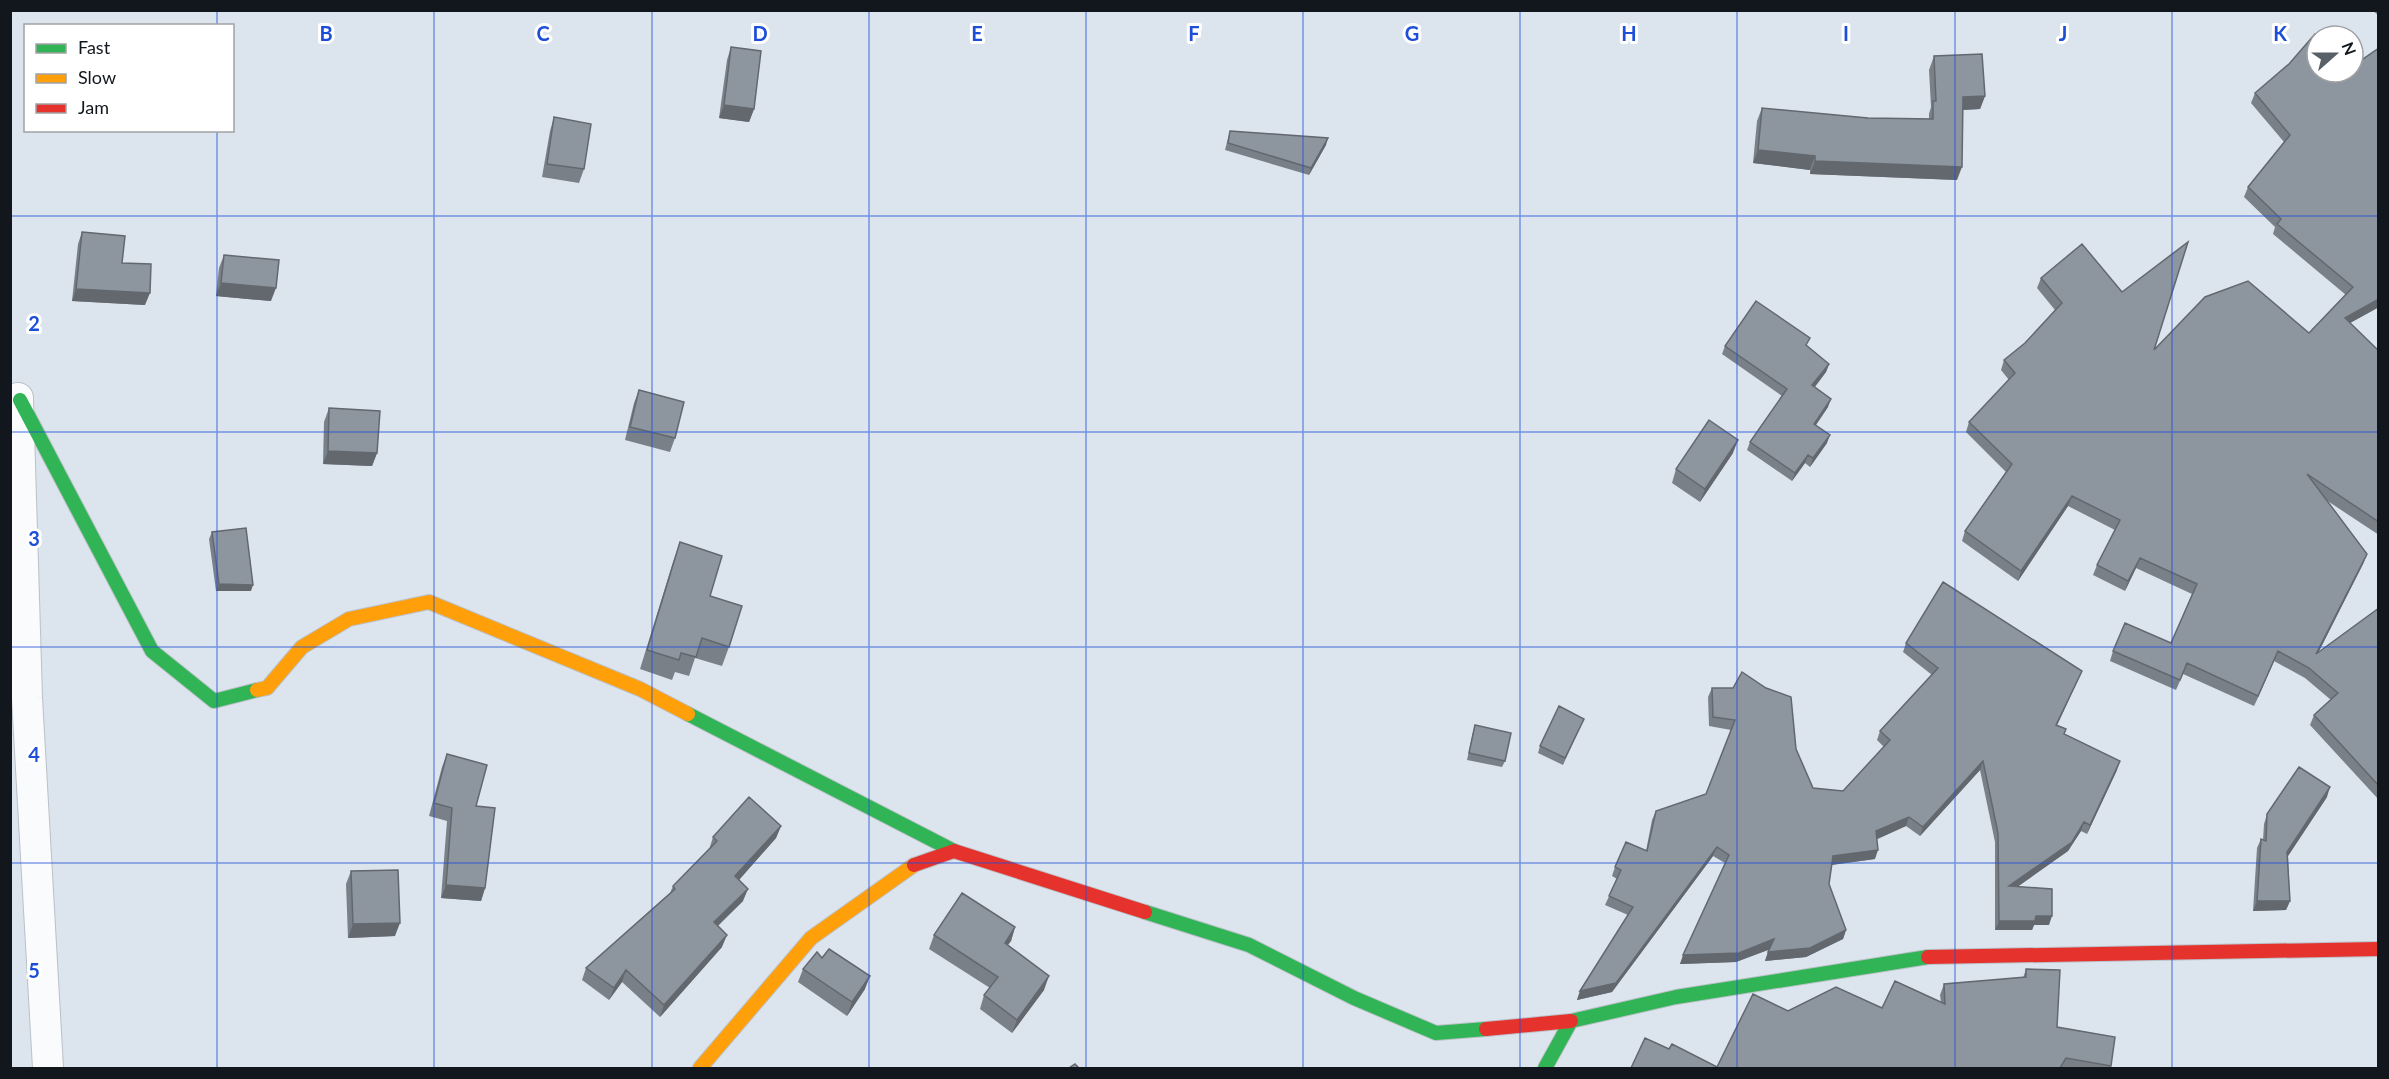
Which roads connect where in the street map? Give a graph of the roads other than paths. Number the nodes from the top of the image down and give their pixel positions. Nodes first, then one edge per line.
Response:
1 (15, 394) edge
2 (954, 851) junction
3 (2379, 949) edge
4 (1571, 1021) junction
5 (48, 1068) edge
6 (700, 1068) edge
7 (1545, 1068) edge

1 - 2 street
1 - 5 street
2 - 4 street
2 - 6 street
3 - 4 street
4 - 7 street

